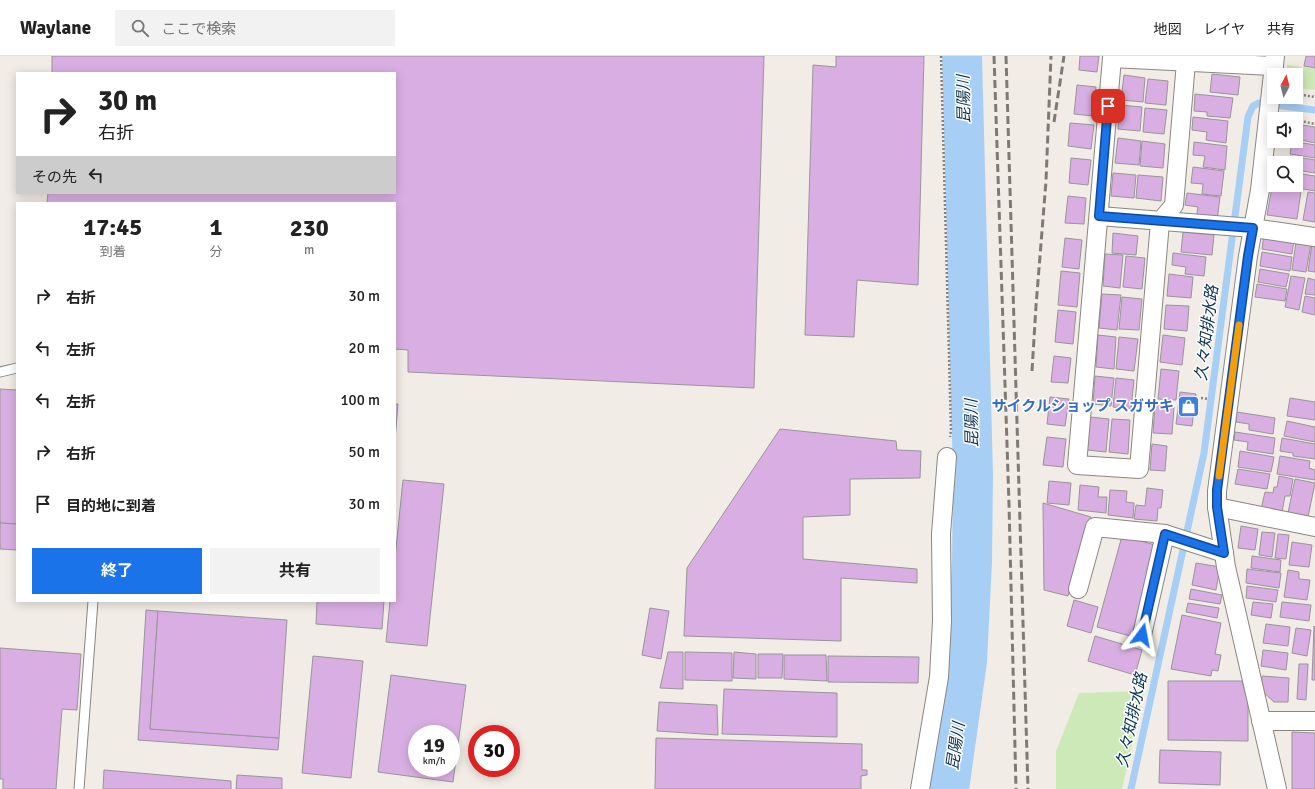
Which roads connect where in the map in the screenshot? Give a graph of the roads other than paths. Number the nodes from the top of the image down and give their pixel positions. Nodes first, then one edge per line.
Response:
1 (1275, 61) edge
2 (1186, 62) junction
3 (1099, 216) junction
4 (1160, 222) junction
5 (1248, 228) junction
6 (1315, 237) edge
7 (16, 368) edge
8 (0, 372) edge
9 (947, 457) road end
10 (1217, 507) junction
11 (1315, 527) edge
12 (1168, 535) junction
13 (1224, 553) junction
14 (1078, 588) dead end
15 (93, 602) edge
16 (1142, 635) dead end
17 (1261, 721) junction
18 (1315, 721) edge
19 (79, 789) edge
20 (920, 789) edge
21 (1277, 789) edge

1 - 2 street
1 - 5 street
2 - 3 street
2 - 4 street
3 - 4 street
3 - 4 street
4 - 5 street
5 - 6 street
5 - 10 street
7 - 8 lane
9 - 20 street
10 - 11 street
10 - 13 street
12 - 13 street
12 - 14 street
12 - 16 street
13 - 17 street
15 - 19 lane
17 - 18 street
17 - 21 street

